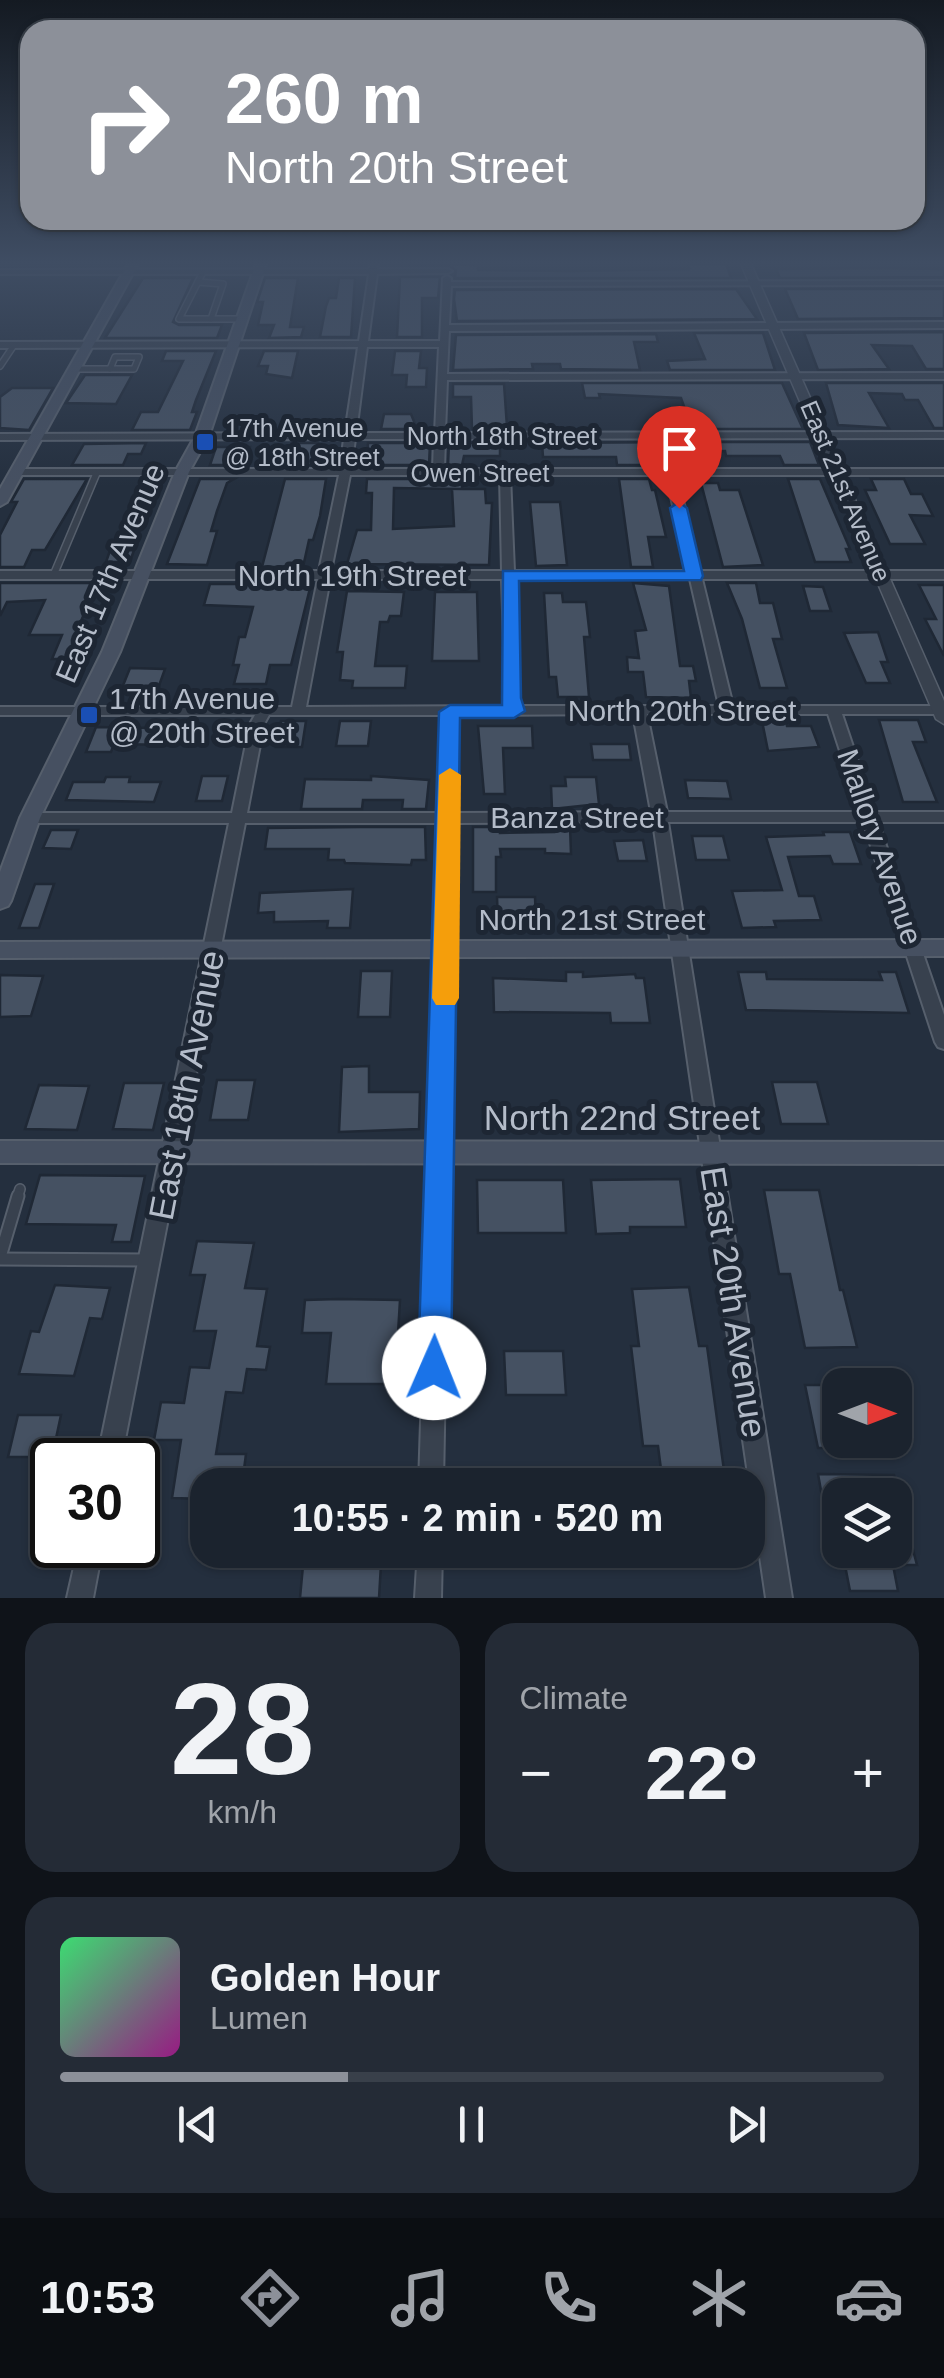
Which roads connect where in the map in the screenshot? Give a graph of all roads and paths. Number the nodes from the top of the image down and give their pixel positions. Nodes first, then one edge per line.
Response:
1 (91, 339) edge
2 (236, 339) edge
3 (363, 339) edge
4 (444, 339) edge
5 (781, 339) edge
6 (444, 344) junction
7 (0, 345) edge
8 (14, 345) junction
9 (87, 345) junction
10 (234, 345) junction
11 (362, 345) junction
12 (0, 366) edge
13 (74, 369) junction
14 (110, 369) junction
15 (944, 376) edge
16 (442, 377) junction
17 (798, 377) junction
18 (822, 435) junction
19 (944, 435) edge
20 (202, 436) junction
21 (440, 436) junction
22 (0, 437) edge
23 (37, 437) junction
24 (349, 437) junction
25 (17, 472) junction
26 (98, 472) junction
27 (182, 472) junction
28 (345, 472) junction
29 (438, 472) junction
30 (944, 472) edge
31 (506, 473) junction
32 (671, 473) junction
33 (838, 473) junction
34 (0, 502) edge
35 (0, 574) edge
36 (54, 574) junction
37 (143, 574) junction
38 (325, 574) junction
39 (510, 575) junction
40 (882, 575) junction
41 (944, 575) edge
42 (694, 576) junction
43 (80, 709) junction
44 (834, 709) junction
45 (639, 710) junction
46 (726, 710) junction
47 (0, 711) edge
48 (514, 711) junction
49 (263, 712) junction
50 (298, 712) junction
51 (450, 712) junction
52 (943, 712) edge
53 (240, 817) junction
54 (450, 817) junction
55 (660, 817) junction
56 (870, 817) junction
57 (944, 817) edge
58 (30, 818) junction
59 (0, 900) edge
60 (680, 948) junction
61 (914, 948) junction
62 (944, 948) edge
63 (447, 949) junction
64 (0, 950) edge
65 (213, 950) junction
66 (944, 1042) edge
67 (0, 1152) edge
68 (440, 1152) junction
69 (711, 1152) junction
70 (172, 1153) junction
71 (944, 1153) edge
72 (20, 1189) dead end
73 (0, 1258) edge
74 (150, 1260) junction
75 (113, 1438) edge
76 (432, 1468) edge
77 (86, 1568) edge
78 (429, 1568) edge
79 (80, 1598) edge
80 (428, 1598) edge
81 (779, 1598) edge

1 - 9 main road
2 - 10 main road, East 17th Avenue
3 - 11 street
4 - 6 street
5 - 17 street, East 21st Avenue
6 - 11 street
6 - 16 street
7 - 8 street
8 - 9 street
8 - 12 lane
9 - 10 street
9 - 13 main road
10 - 11 street
10 - 20 main road, East 17th Avenue
11 - 24 street
13 - 14 lane
13 - 23 main road
14 - 14 lane
15 - 17 street
16 - 17 street
16 - 21 street
17 - 18 street, East 21st Avenue
18 - 19 street, North 18th Street
18 - 21 street, North 18th Street
18 - 33 street, East 21st Avenue
20 - 23 street, North 18th Street
20 - 24 street, North 18th Street
20 - 27 main road, East 17th Avenue
21 - 24 street, North 18th Street
21 - 29 street
22 - 23 street, North 18th Street
23 - 25 main road
24 - 28 street
25 - 26 street, Owen Street
25 - 34 main road
26 - 27 street, Owen Street
26 - 36 lane
27 - 28 street, Owen Street
27 - 37 main road, East 17th Avenue
28 - 29 street, Owen Street
28 - 38 street
29 - 31 street, Owen Street
30 - 33 street, Owen Street
31 - 32 street, Owen Street
31 - 39 street
32 - 33 street, Owen Street
32 - 42 street
33 - 40 street, East 21st Avenue
35 - 36 street, North 19th Street
36 - 37 street, North 19th Street
37 - 38 street, North 19th Street
37 - 43 main road, East 17th Avenue
38 - 39 street, North 19th Street
38 - 50 street
39 - 42 street, North 19th Street
39 - 48 street
40 - 41 street, North 19th Street
40 - 42 street, North 19th Street
40 - 52 street, East 21st Avenue
42 - 46 street
43 - 47 street, North 20th Street
43 - 49 street, North 20th Street
43 - 58 main road, East 17th Avenue
44 - 46 street, North 20th Street
44 - 52 street, North 20th Street
44 - 56 street, Mallory Avenue
45 - 46 street, North 20th Street
45 - 48 street, North 20th Street
45 - 55 street, East 20th Avenue
48 - 51 street, North 20th Street
49 - 50 street, North 20th Street
49 - 53 street, East 18th Avenue
50 - 51 street, North 20th Street
51 - 54 street
53 - 54 street, Banza Street
53 - 58 street, Banza Street
53 - 65 street, East 18th Avenue
54 - 55 street, Banza Street
54 - 63 street
55 - 56 street, Banza Street
55 - 60 street, East 20th Avenue
56 - 57 street, Banza Street
56 - 61 street, Mallory Avenue
58 - 59 main road, East 17th Avenue
60 - 61 main road, North 21st Street
60 - 63 main road, North 21st Street
60 - 69 street, East 20th Avenue
61 - 62 main road, North 21st Street
61 - 66 street, Mallory Avenue
63 - 65 main road, North 21st Street
63 - 68 street
64 - 65 main road, North 21st Street
65 - 70 street, East 18th Avenue
67 - 70 main road, North 22nd Street
68 - 69 main road, North 22nd Street
68 - 70 main road, North 22nd Street
68 - 76 street
69 - 71 main road, North 22nd Street
69 - 81 street, East 20th Avenue
70 - 74 street, East 18th Avenue
72 - 73 lane
73 - 74 lane
74 - 75 street, East 18th Avenue
77 - 79 street
78 - 80 street

